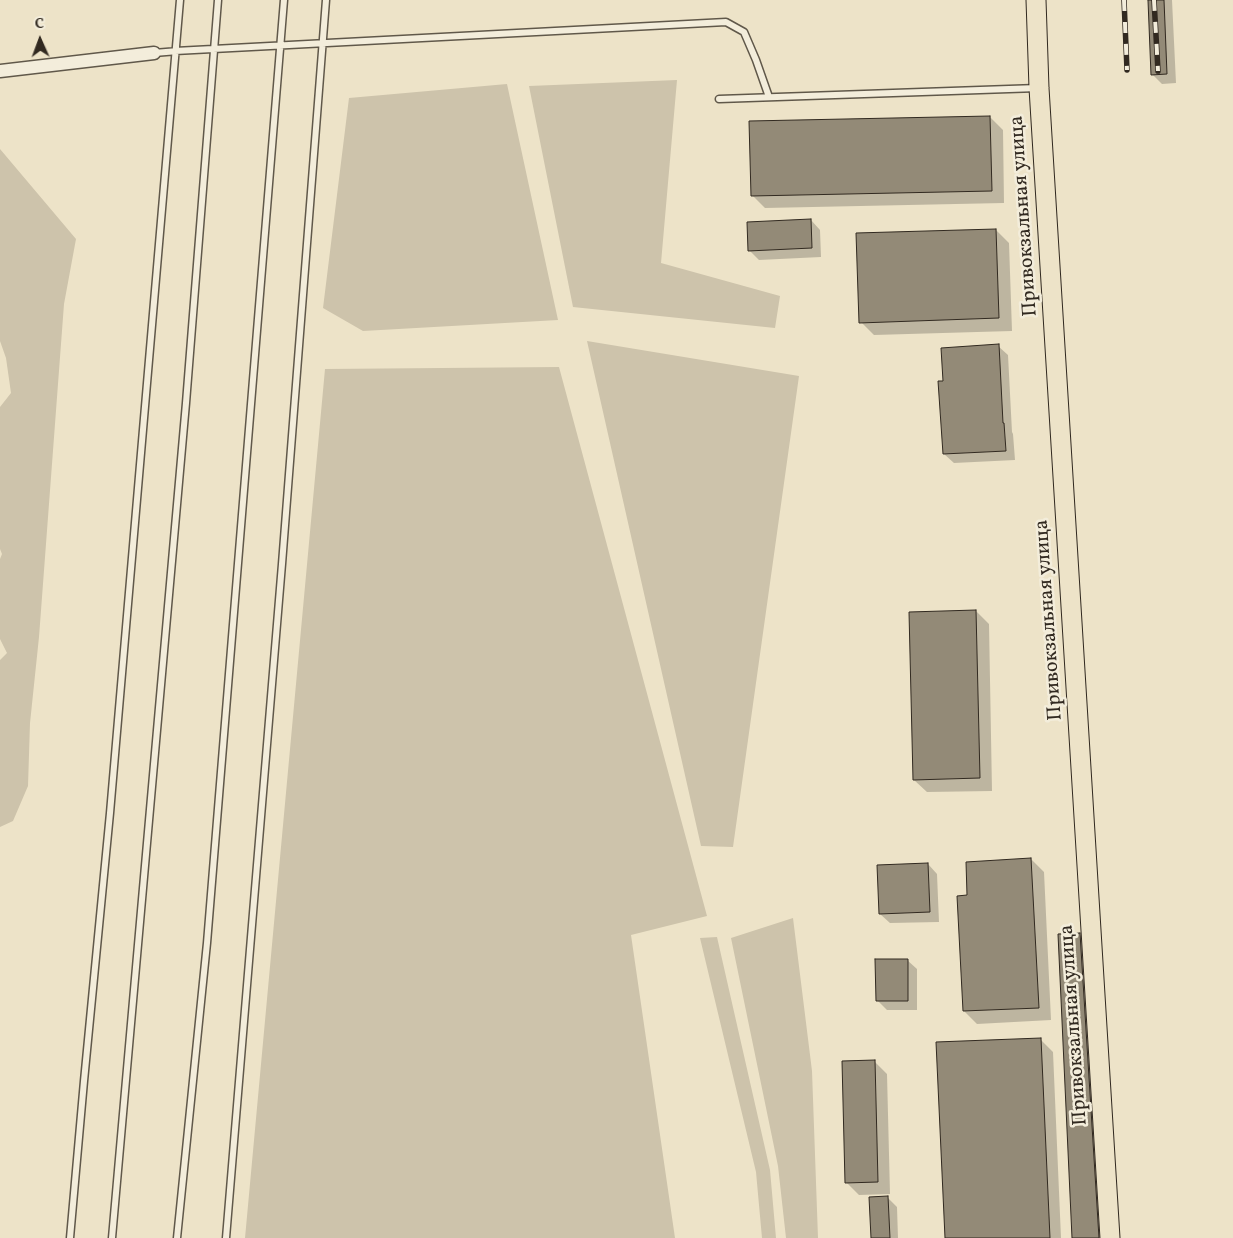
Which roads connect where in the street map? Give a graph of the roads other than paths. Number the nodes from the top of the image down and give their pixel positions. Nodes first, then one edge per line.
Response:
1 (180, 0) edge
2 (218, 0) edge
3 (284, 0) edge
4 (326, 0) edge
5 (1036, 0) edge
6 (323, 43) junction
7 (280, 46) junction
8 (214, 49) junction
9 (175, 51) junction
10 (154, 53) joint
11 (0, 70) edge
12 (1039, 88) junction
13 (769, 97) junction
14 (719, 99) dead end
15 (70, 1238) edge
16 (112, 1238) edge
17 (177, 1238) edge
18 (226, 1238) edge
19 (1110, 1238) edge

1 - 9 lane
2 - 8 lane
3 - 7 lane
4 - 6 lane
5 - 12 main road, Привокзальная улица
6 - 7 lane
6 - 13 lane
6 - 18 lane
7 - 8 lane
7 - 17 lane
8 - 9 lane
8 - 16 lane
9 - 10 lane
9 - 15 lane
10 - 11 street
12 - 13 lane
12 - 19 main road, Привокзальная улица
13 - 14 lane

